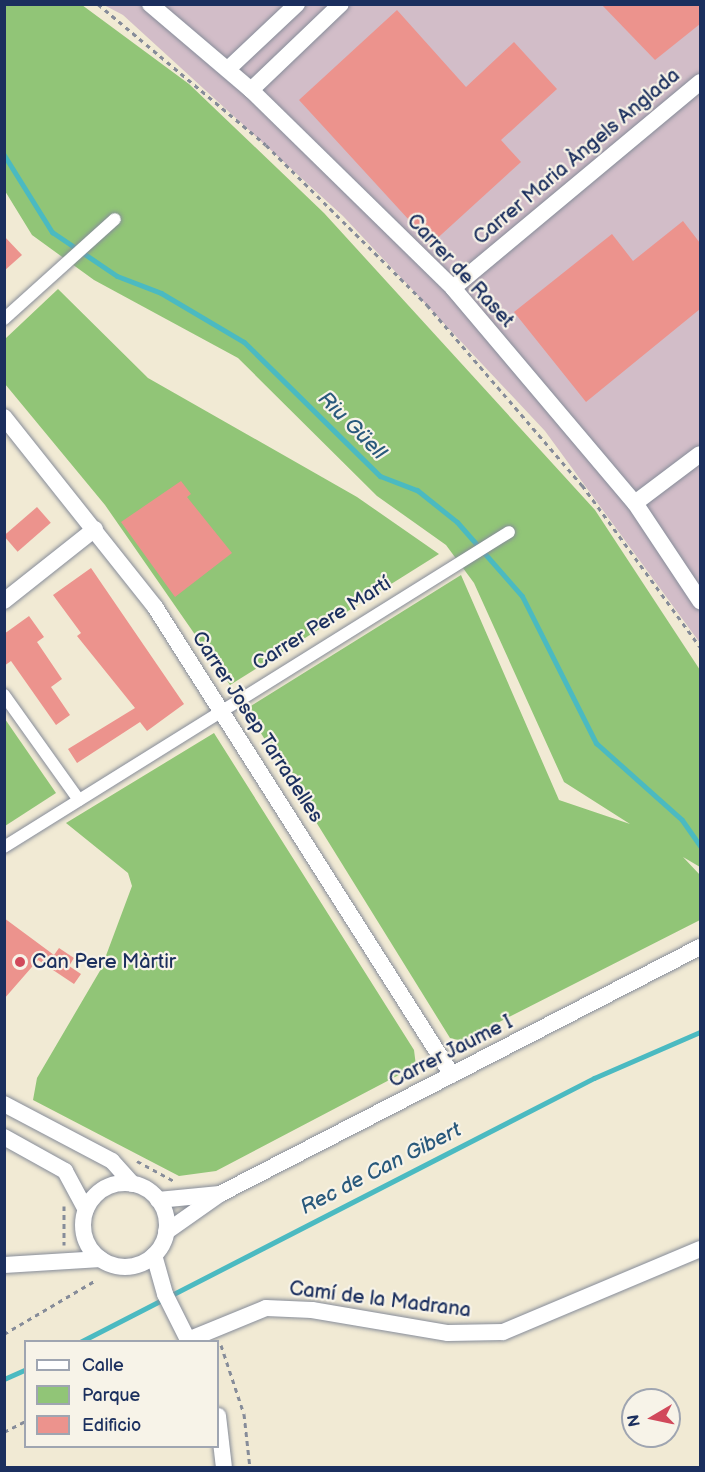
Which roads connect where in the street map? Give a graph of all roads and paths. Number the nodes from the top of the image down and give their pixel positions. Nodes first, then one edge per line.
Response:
1 (98, 4) edge
2 (150, 4) edge
3 (297, 4) edge
4 (341, 4) edge
5 (228, 69) junction
6 (700, 82) edge
7 (251, 90) junction
8 (115, 219) dead end
9 (453, 288) junction
10 (4, 319) edge
11 (4, 417) edge
12 (700, 454) edge
13 (635, 503) junction
14 (95, 529) junction
15 (509, 532) dead end
16 (700, 601) edge
17 (4, 602) edge
18 (700, 647) edge
19 (4, 695) edge
20 (223, 710) junction
21 (79, 800) junction
22 (4, 847) edge
23 (700, 947) edge
24 (452, 1075) junction
25 (4, 1104) edge
26 (4, 1137) edge
27 (133, 1184) junction
28 (220, 1194) junction
29 (62, 1197) dead end
30 (158, 1200) junction
31 (86, 1210) junction
32 (166, 1232) junction
33 (700, 1249) edge
34 (154, 1255) junction
35 (101, 1259) junction
36 (61, 1264) junction
37 (4, 1265) edge
38 (137, 1265) junction
39 (96, 1280) dead end
40 (165, 1294) junction
41 (216, 1330) junction
42 (4, 1334) edge
43 (186, 1337) edge
44 (24, 1422) edge
45 (219, 1424) edge
46 (4, 1432) edge
47 (224, 1467) edge
48 (250, 1467) edge

1 - 18 path
2 - 5 street, Carrer de Raset
3 - 5 street
4 - 7 street
5 - 7 street, Carrer de Raset
6 - 9 street, Carrer Maria Àngels Anglada
7 - 9 street, Carrer de Raset
8 - 10 street
9 - 13 street, Carrer de Raset
11 - 14 street, Carrer Josep Tarradelles
12 - 13 street
13 - 16 street, Carrer de Raset
14 - 17 street
14 - 20 street, Carrer Josep Tarradelles
15 - 20 street, Carrer Pere Martí
19 - 21 street
20 - 21 street, Carrer Pere Martí
20 - 24 street, Carrer Josep Tarradelles
21 - 22 street, Carrer Pere Martí
23 - 24 street, Carrer Jaume I
24 - 28 street, Carrer Jaume I
25 - 27 street
26 - 31 street
27 - 30 street
27 - 31 street
28 - 30 street, Carrer Jaume I
28 - 32 street, Carrer Jaume I
29 - 36 path
30 - 32 street
31 - 35 street
32 - 34 street
33 - 41 street, Camí de la Madrana
34 - 38 street
34 - 40 street
35 - 36 street
35 - 38 street
36 - 37 street
38 - 40 street
39 - 42 path
40 - 43 street
41 - 43 street, Camí de la Madrana
41 - 48 path
44 - 46 path
45 - 47 street

